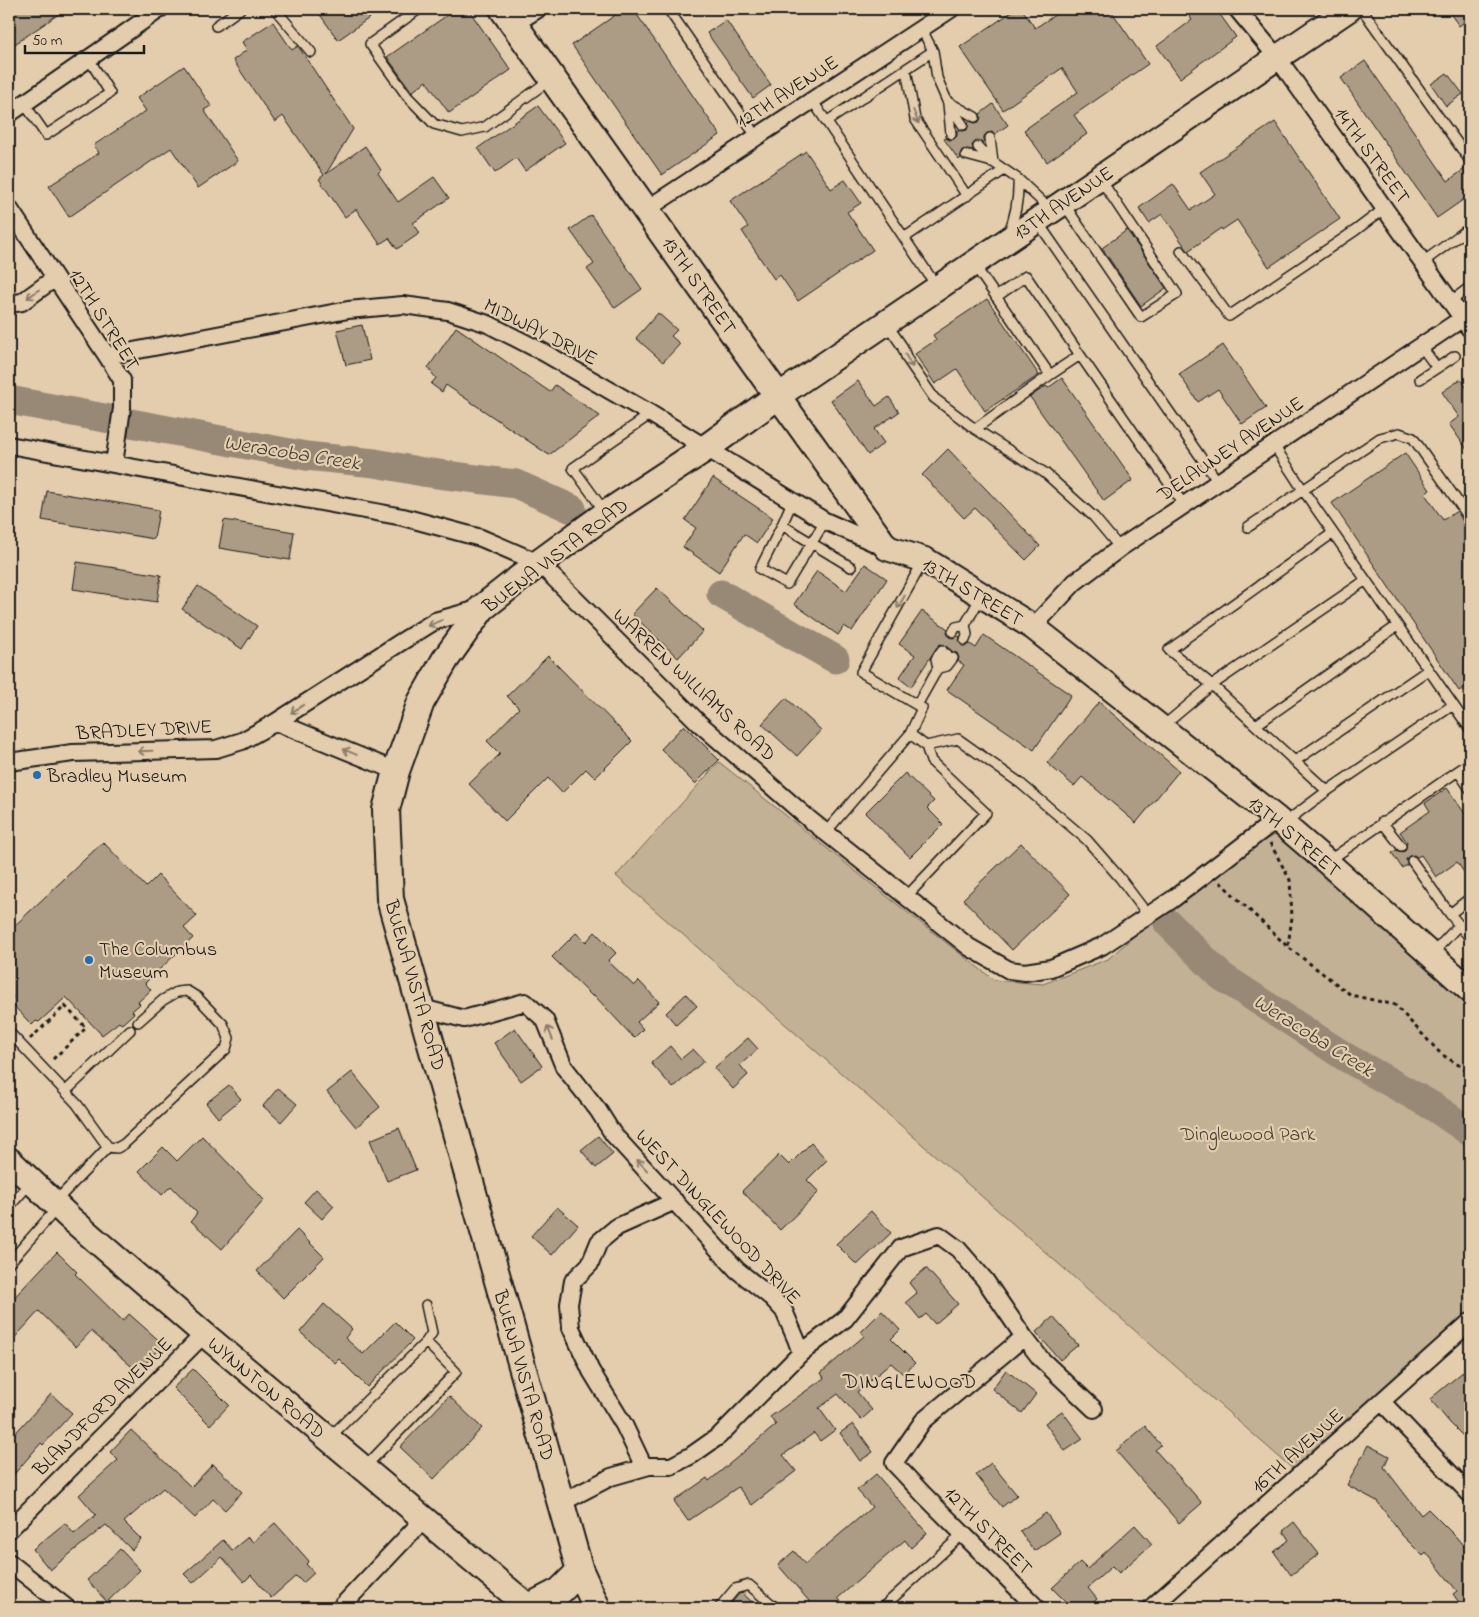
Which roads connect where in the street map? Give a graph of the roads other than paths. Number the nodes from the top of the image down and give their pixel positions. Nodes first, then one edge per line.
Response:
1 (160, 9) edge
2 (240, 9) edge
3 (275, 9) edge
4 (419, 9) edge
5 (538, 9) edge
6 (668, 9) edge
7 (951, 9) edge
8 (1237, 9) edge
9 (1349, 9) edge
10 (1362, 9) edge
11 (509, 16) edge
12 (216, 26) dead end
13 (921, 28) junction
14 (933, 51) junction
15 (311, 52) dead end
16 (1277, 57) junction
17 (89, 58) junction
18 (906, 69) junction
19 (553, 78) junction
20 (812, 100) junction
21 (947, 102) junction
22 (24, 103) junction
23 (9, 114) edge
24 (976, 117) dead end
25 (826, 122) junction
26 (963, 125) dead end
27 (951, 134) dead end
28 (756, 136) junction
29 (990, 138) dead end
30 (978, 146) dead end
31 (966, 155) dead end
32 (1468, 158) dead end
33 (994, 162) junction
34 (1004, 170) junction
35 (1099, 177) junction
36 (1018, 178) junction
37 (967, 196) junction
38 (9, 208) edge
39 (1385, 208) junction
40 (647, 209) junction
41 (1050, 211) junction
42 (1470, 230) edge
43 (904, 238) junction
44 (1006, 241) junction
45 (1181, 251) dead end
46 (1423, 262) junction
47 (973, 263) junction
48 (55, 278) junction
49 (937, 287) junction
50 (1470, 287) edge
51 (996, 296) junction
52 (1451, 301) junction
53 (9, 304) edge
54 (886, 323) junction
55 (1467, 323) edge
56 (1421, 346) junction
57 (1080, 355) junction
58 (107, 356) junction
59 (1455, 356) dead end
60 (1437, 368) junction
61 (1050, 375) junction
62 (1420, 379) dead end
63 (778, 396) junction
64 (652, 414) junction
65 (975, 429) junction
66 (1273, 444) junction
67 (9, 445) edge
68 (706, 448) junction
69 (114, 464) junction
70 (1218, 482) junction
71 (1303, 490) junction
72 (792, 502) junction
73 (1184, 505) junction
74 (606, 514) junction
75 (1470, 519) edge
76 (825, 521) junction
77 (782, 525) junction
78 (1248, 527) dead end
79 (1333, 533) junction
80 (812, 543) junction
81 (887, 548) junction
82 (1120, 548) junction
83 (925, 560) junction
84 (539, 563) junction
85 (851, 567) dead end
86 (1366, 580) junction
87 (982, 595) junction
88 (482, 608) junction
89 (965, 624) junction
90 (1398, 626) junction
91 (1033, 627) junction
92 (938, 668) junction
93 (1428, 670) junction
94 (1212, 685) junction
95 (917, 705) junction
96 (1453, 706) junction
97 (276, 722) junction
98 (1256, 726) junction
99 (1162, 727) junction
100 (1470, 729) edge
101 (910, 734) junction
102 (926, 746) junction
103 (1295, 761) junction
104 (9, 762) edge
105 (1470, 763) edge
106 (396, 770) junction
107 (1458, 771) junction
108 (1470, 789) edge
109 (1327, 791) junction
110 (1382, 822) junction
111 (1274, 824) junction
112 (826, 832) junction
113 (1401, 846) dead end
114 (1412, 861) dead end
115 (1327, 862) junction
116 (906, 897) junction
117 (1470, 898) edge
118 (1450, 914) junction
119 (1148, 915) junction
120 (1459, 925) junction
121 (1470, 938) edge
122 (1430, 955) junction
123 (1470, 990) edge
124 (422, 1008) junction
125 (138, 1022) dead end
126 (130, 1030) dead end
127 (9, 1032) edge
128 (66, 1092) junction
129 (108, 1147) junction
130 (9, 1160) edge
131 (31, 1181) junction
132 (675, 1201) junction
133 (10, 1203) edge
134 (56, 1205) junction
135 (9, 1264) edge
136 (426, 1305) dead end
137 (1470, 1322) edge
138 (204, 1334) junction
139 (1024, 1337) junction
140 (426, 1342) junction
141 (801, 1353) junction
142 (1382, 1402) junction
143 (1094, 1409) dead end
144 (328, 1439) junction
145 (644, 1467) junction
146 (363, 1469) junction
147 (1470, 1494) edge
148 (561, 1503) junction
149 (423, 1520) junction
150 (9, 1530) edge
151 (963, 1534) junction
152 (9, 1562) edge
153 (580, 1571) junction
154 (720, 1607) dead end
155 (67, 1608) edge
156 (340, 1608) edge
157 (530, 1608) edge
158 (597, 1608) edge
159 (776, 1608) edge
160 (882, 1608) edge
161 (1037, 1608) edge
162 (1151, 1608) edge

1 - 17 street
2 - 12 lane
3 - 15 lane
4 - 19 lane
5 - 11 street
6 - 28 lane
7 - 13 street, 12TH AVENUE
8 - 16 street, 14TH STREET
9 - 16 main road, 13TH AVENUE
10 - 32 lane
11 - 19 main road, 13TH STREET
13 - 14 lane
13 - 20 street, 12TH AVENUE
14 - 18 lane
14 - 21 lane
16 - 35 main road, 13TH AVENUE
16 - 39 street, 14TH STREET
17 - 22 street
17 - 22 lane
18 - 25 lane
18 -> 37 lane
19 - 40 main road, 13TH STREET
20 - 25 lane
20 - 28 street, 12TH AVENUE
21 - 24 lane
21 - 26 lane
21 - 27 lane
22 - 23 street
25 - 43 lane
28 - 40 street, 12TH AVENUE
29 - 33 lane
30 - 33 lane
31 - 33 lane
33 - 34 lane
34 - 36 lane
34 - 37 lane
35 - 41 main road, 13TH AVENUE
35 - 41 lane
36 - 41 lane
36 - 44 lane
37 - 43 lane
38 - 48 street, 12TH STREET
39 - 45 lane
39 - 46 street, 14TH STREET
40 - 63 main road, 13TH STREET
41 - 44 main road, 13TH AVENUE
41 - 70 lane
42 - 46 lane
43 - 49 lane
44 - 47 main road, 13TH AVENUE
46 - 52 street, 14TH STREET
47 - 49 main road, 13TH AVENUE
47 - 51 lane
48 -> 53 street
48 - 58 street, 12TH STREET
49 - 54 main road, 13TH AVENUE
50 - 52 lane
51 - 57 lane
51 - 61 lane
52 - 55 street, 14TH STREET
54 - 63 main road, 13TH AVENUE
54 -> 65 lane
55 - 56 street, DELAUNEY AVENUE
56 - 60 lane
56 - 66 street, DELAUNEY AVENUE
57 - 61 lane
57 - 73 lane
58 - 64 street, MIDWAY DRIVE
58 - 69 street, 12TH STREET
59 - 60 lane
60 - 62 lane
61 - 65 lane
63 - 68 main road, BUENA VISTA ROAD
63 - 81 main road, 13TH STREET
64 - 68 street, MIDWAY DRIVE
64 - 74 lane
65 - 82 lane
66 - 70 street, DELAUNEY AVENUE
66 - 71 lane
67 - 69 street, WARREN WILLIAMS ROAD
68 - 72 street, MIDWAY DRIVE
68 - 74 main road, BUENA VISTA ROAD
69 - 84 street, WARREN WILLIAMS ROAD
70 - 73 street, DELAUNEY AVENUE
71 - 75 lane
71 - 78 lane
71 - 79 lane
72 - 76 street, MIDWAY DRIVE
72 - 77 lane
73 - 82 street, DELAUNEY AVENUE
74 - 84 main road, BUENA VISTA ROAD
76 - 80 lane
76 - 81 street, MIDWAY DRIVE
77 - 80 lane
77 - 80 lane
79 - 86 lane
79 - 94 lane
80 - 85 lane
81 - 83 main road, 13TH STREET
82 - 91 street, DELAUNEY AVENUE
83 - 87 main road, 13TH STREET
83 -> 95 lane
84 - 88 main road, BUENA VISTA ROAD
84 - 112 street, WARREN WILLIAMS ROAD
86 - 90 lane
86 - 94 lane
87 - 89 lane
87 - 91 main road, 13TH STREET
88 -> 97 street, BRADLEY DRIVE
88 - 106 main road, BUENA VISTA ROAD
89 - 89 lane
90 - 93 lane
90 - 98 lane
91 - 99 main road, 13TH STREET
92 - 92 lane
92 - 95 lane
93 - 96 lane
93 - 103 lane
94 - 98 lane
94 - 99 lane
95 - 101 lane
96 - 100 lane
96 - 109 lane
97 -> 104 street, BRADLEY DRIVE
106 -> 97 street
98 - 103 lane
99 - 111 main road, 13TH STREET
101 - 102 lane
101 - 112 lane
102 - 116 lane
102 - 119 lane
103 - 109 lane
105 - 107 lane
106 - 124 main road, BUENA VISTA ROAD
107 - 108 lane
107 - 110 lane
109 - 111 lane
110 - 113 lane
110 - 115 lane
111 - 115 main road, 13TH STREET
111 - 119 street, WARREN WILLIAMS ROAD
112 - 116 street, WARREN WILLIAMS ROAD
114 - 118 lane
115 - 122 main road, 13TH STREET
116 - 119 street, WARREN WILLIAMS ROAD
117 - 118 lane
118 - 120 lane
120 - 121 lane
120 - 122 lane
122 - 123 main road, 13TH STREET
132 -> 124 street, WEST DINGLEWOOD DRIVE
124 - 148 main road, BUENA VISTA ROAD
125 - 129 lane
126 - 128 lane
127 - 128 lane
128 - 129 lane
129 - 134 lane
130 - 131 main road, WYNNTON ROAD
131 - 133 lane
131 - 134 main road, WYNNTON ROAD
132 - 141 street, WEST DINGLEWOOD DRIVE
132 - 145 street
134 - 135 lane
134 - 138 main road, WYNNTON ROAD
136 - 140 lane
137 - 142 street, 16TH AVENUE
138 - 144 main road, WYNNTON ROAD
138 - 150 street, BLANDFORD AVENUE
139 - 141 street
139 - 143 street
139 - 151 street, 12TH STREET
140 - 144 lane
140 - 146 lane
141 - 145 street
142 - 147 street
142 - 162 street, 16TH AVENUE
144 - 146 main road, WYNNTON ROAD
145 - 148 street
146 - 149 main road, WYNNTON ROAD
148 - 153 main road, BUENA VISTA ROAD
149 - 156 street
149 - 157 main road, WYNNTON ROAD
151 - 160 lane
151 - 161 street, 12TH STREET
152 - 155 street
153 - 157 main road
153 - 158 main road, BUENA VISTA ROAD
154 - 159 lane

